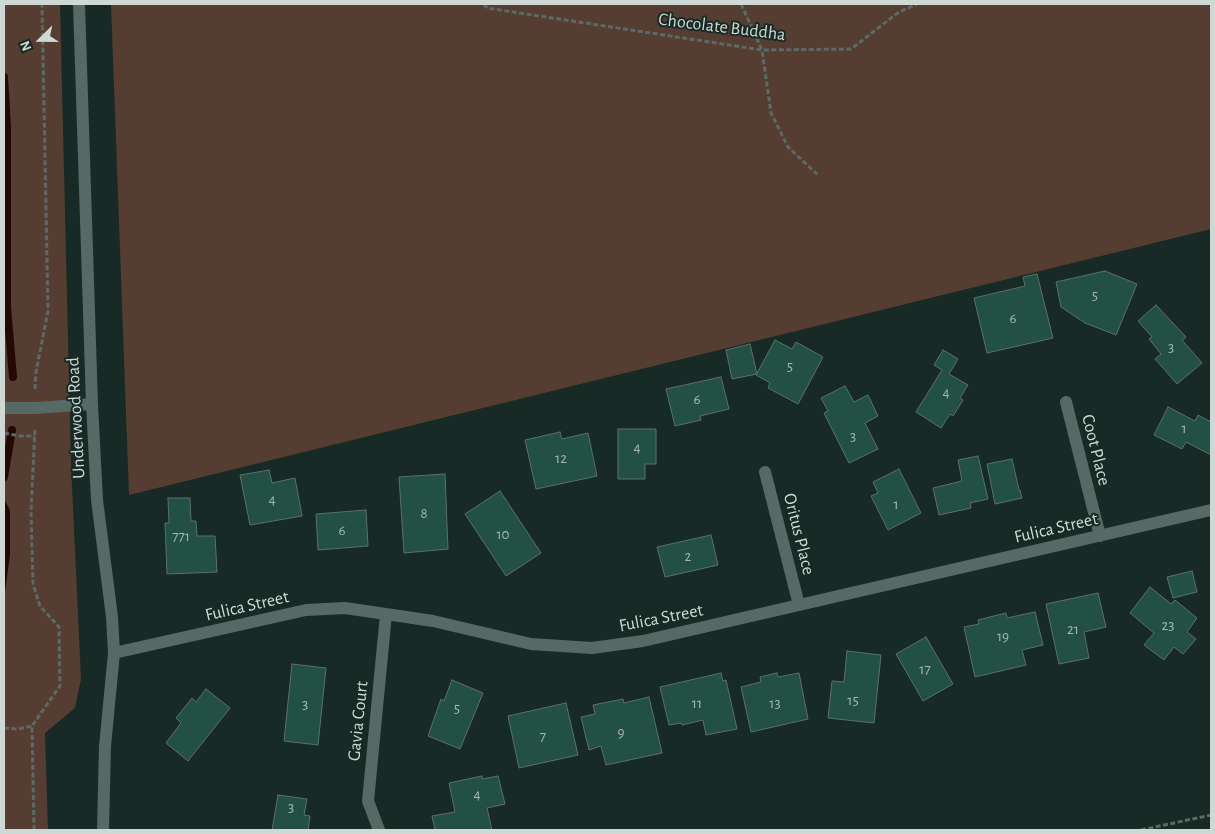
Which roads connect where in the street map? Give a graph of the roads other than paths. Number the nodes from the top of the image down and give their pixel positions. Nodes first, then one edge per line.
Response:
1 (79, 4) edge
2 (1066, 402) dead end
3 (92, 404) junction
4 (4, 408) edge
5 (765, 472) dead end
6 (1211, 510) edge
7 (1100, 536) junction
8 (799, 605) junction
9 (386, 614) junction
10 (114, 653) junction
11 (102, 830) edge
12 (379, 830) edge

1 - 3 street, Underwood Road
2 - 7 street, Coot Place
3 - 4 street
3 - 10 street, Underwood Road
5 - 8 street, Oritus Place
6 - 7 street, Fulica Street
7 - 8 street, Fulica Street
8 - 9 street, Fulica Street
9 - 10 street, Fulica Street
9 - 12 street, Gavia Court
10 - 11 street, Underwood Road

